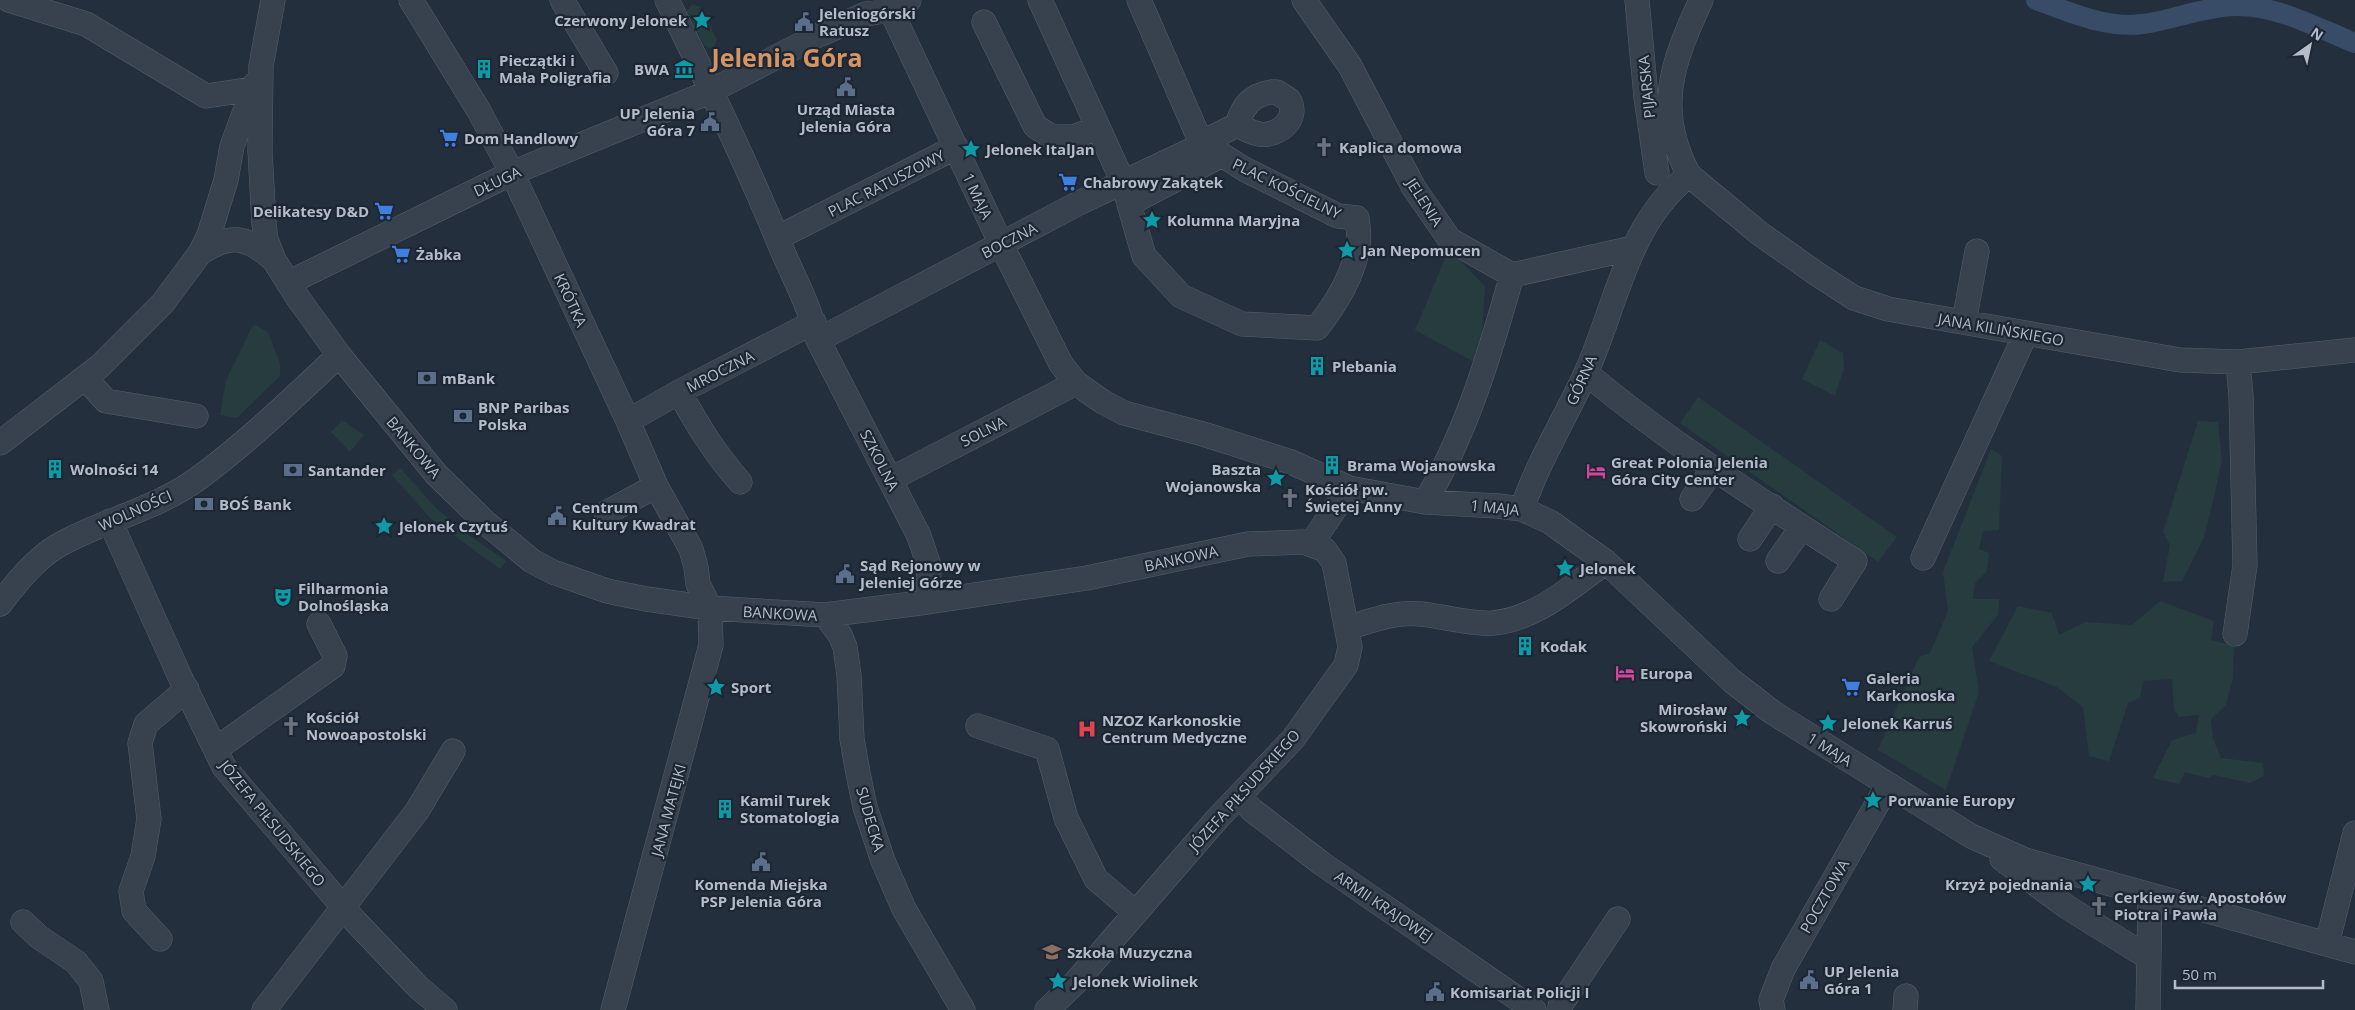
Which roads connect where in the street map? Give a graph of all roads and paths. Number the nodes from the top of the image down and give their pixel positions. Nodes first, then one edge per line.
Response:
1 (9, 0) edge
2 (273, 0) edge
3 (411, 0) edge
4 (562, 0) edge
5 (667, 0) edge
6 (1040, 0) edge
7 (1139, 0) edge
8 (1304, 0) edge
9 (1636, 0) edge
10 (1701, 0) edge
11 (895, 3) edge
12 (984, 22) dead end
13 (261, 66) junction
14 (606, 73) dead end
15 (253, 89) junction
16 (712, 91) junction
17 (1236, 124) dead end
18 (1098, 128) junction
19 (1202, 144) junction
20 (956, 148) junction
21 (1657, 173) dead end
22 (512, 174) junction
23 (1689, 176) junction
24 (1126, 193) junction
25 (777, 238) junction
26 (1001, 244) junction
27 (1633, 248) junction
28 (1978, 252) dead end
29 (200, 253) junction
30 (281, 270) junction
31 (1512, 275) junction
32 (1964, 322) junction
33 (816, 331) junction
34 (2026, 333) junction
35 (2355, 350) edge
36 (340, 355) junction
37 (2238, 362) junction
38 (1586, 373) junction
39 (85, 378) junction
40 (1076, 383) junction
41 (680, 392) junction
42 (196, 416) dead end
43 (628, 421) junction
44 (0, 443) edge
45 (1714, 468) junction
46 (890, 479) junction
47 (740, 482) dead end
48 (656, 486) junction
49 (1349, 488) junction
50 (1692, 499) dead end
51 (1425, 502) junction
52 (1772, 506) junction
53 (1522, 509) junction
54 (606, 513) dead end
55 (110, 521) junction
56 (1802, 526) junction
57 (1315, 539) junction
58 (1750, 539) dead end
59 (1923, 558) dead end
60 (1606, 562) junction
61 (1778, 562) dead end
62 (1831, 599) dead end
63 (928, 602) junction
64 (0, 604) edge
65 (710, 608) junction
66 (824, 615) junction
67 (319, 624) dead end
68 (1347, 628) junction
69 (2235, 634) dead end
70 (187, 690) junction
71 (978, 726) dead end
72 (216, 749) junction
73 (453, 751) dead end
74 (1888, 785) junction
75 (1239, 796) junction
76 (2355, 833) edge
77 (1971, 836) junction
78 (2150, 895) junction
79 (342, 907) junction
80 (1136, 913) junction
81 (1618, 919) dead end
82 (23, 922) dead end
83 (160, 939) dead end
84 (2327, 944) junction
85 (2355, 952) edge
86 (2149, 958) junction
87 (97, 1010) edge
88 (264, 1010) edge
89 (445, 1010) edge
90 (613, 1010) edge
91 (963, 1010) edge
92 (1047, 1010) edge
93 (1534, 1010) edge
94 (1560, 1010) edge
95 (1772, 1010) edge
96 (2148, 1010) edge

1 - 15 street
2 - 13 street
3 - 22 street, KRÓTKA
4 - 14 street
5 - 16 street
6 - 18 street
7 - 19 street
8 - 31 street, JELENIA
9 - 21 street, PIJARSKA
10 - 23 street
11 - 16 street
11 - 20 street, PLAC RATUSZOWY
12 - 18 street
13 - 15 street
13 - 30 street
15 - 29 street
16 - 22 street, DŁUGA
16 - 25 street
17 - 19 street, BOCZNA
18 - 24 street
19 - 24 street, BOCZNA
20 - 25 street, PLAC RATUSZOWY
20 - 26 street, 1 MAJA
22 - 30 street, DŁUGA
22 - 43 street, KRÓTKA
23 - 27 street
23 - 32 street, JANA KILIŃSKIEGO
24 - 24 street, PLAC KOŚCIELNY
24 - 26 street, BOCZNA
25 - 33 street
26 - 33 street, BOCZNA
26 - 40 street, 1 MAJA
27 - 31 street
27 - 38 street, GÓRNA
28 - 32 street
29 - 30 street
29 - 39 street
30 - 36 street, BANKOWA
31 - 51 street
32 - 34 street, JANA KILIŃSKIEGO
33 - 41 street, MROCZNA
33 - 46 street, SZKOLNA
34 - 37 street, JANA KILIŃSKIEGO
34 - 59 street
35 - 37 street, JANA KILIŃSKIEGO
36 - 55 street, WOLNOŚCI
36 - 65 street, BANKOWA
37 - 69 street
38 - 45 street
38 - 53 street, GÓRNA
39 - 42 street
39 - 44 street
40 - 46 street, SOLNA
40 - 49 street, 1 MAJA
41 - 43 street, MROCZNA
41 - 47 street
43 - 48 street, KRÓTKA
45 - 50 street
45 - 52 street
46 - 63 street, SZKOLNA
48 - 54 street
48 - 65 street, KRÓTKA
49 - 51 street, 1 MAJA
49 - 57 street
51 - 53 street, 1 MAJA
52 - 56 street
52 - 58 street
53 - 60 street, 1 MAJA
55 - 64 street, WOLNOŚCI
55 - 70 street, JÓZEFA PIŁSUDSKIEGO
56 - 61 street
56 - 62 street
57 - 63 street, BANKOWA
57 - 68 street, JÓZEFA PIŁSUDSKIEGO
60 - 68 street
60 - 74 street, 1 MAJA
63 - 66 street, BANKOWA
65 - 66 street, BANKOWA
65 - 90 street, JANA MATEJKI
66 - 91 street, SUDECKA
67 - 72 street
68 - 75 street, JÓZEFA PIŁSUDSKIEGO
70 - 72 street, JÓZEFA PIŁSUDSKIEGO
70 - 83 street
71 - 80 street
72 - 79 street, JÓZEFA PIŁSUDSKIEGO
73 - 79 street
74 - 77 street, 1 MAJA
74 - 95 street, POCZTOWA
75 - 80 street, JÓZEFA PIŁSUDSKIEGO
75 - 93 street, ARMII KRAJOWEJ
76 - 84 street
77 - 78 street, 1 MAJA
77 - 86 street
78 - 84 street, 1 MAJA
78 - 86 street
79 - 88 street
79 - 89 street, JÓZEFA PIŁSUDSKIEGO
80 - 92 street, JÓZEFA PIŁSUDSKIEGO
81 - 94 street
82 - 87 street
84 - 85 street, 1 MAJA
86 - 96 street

